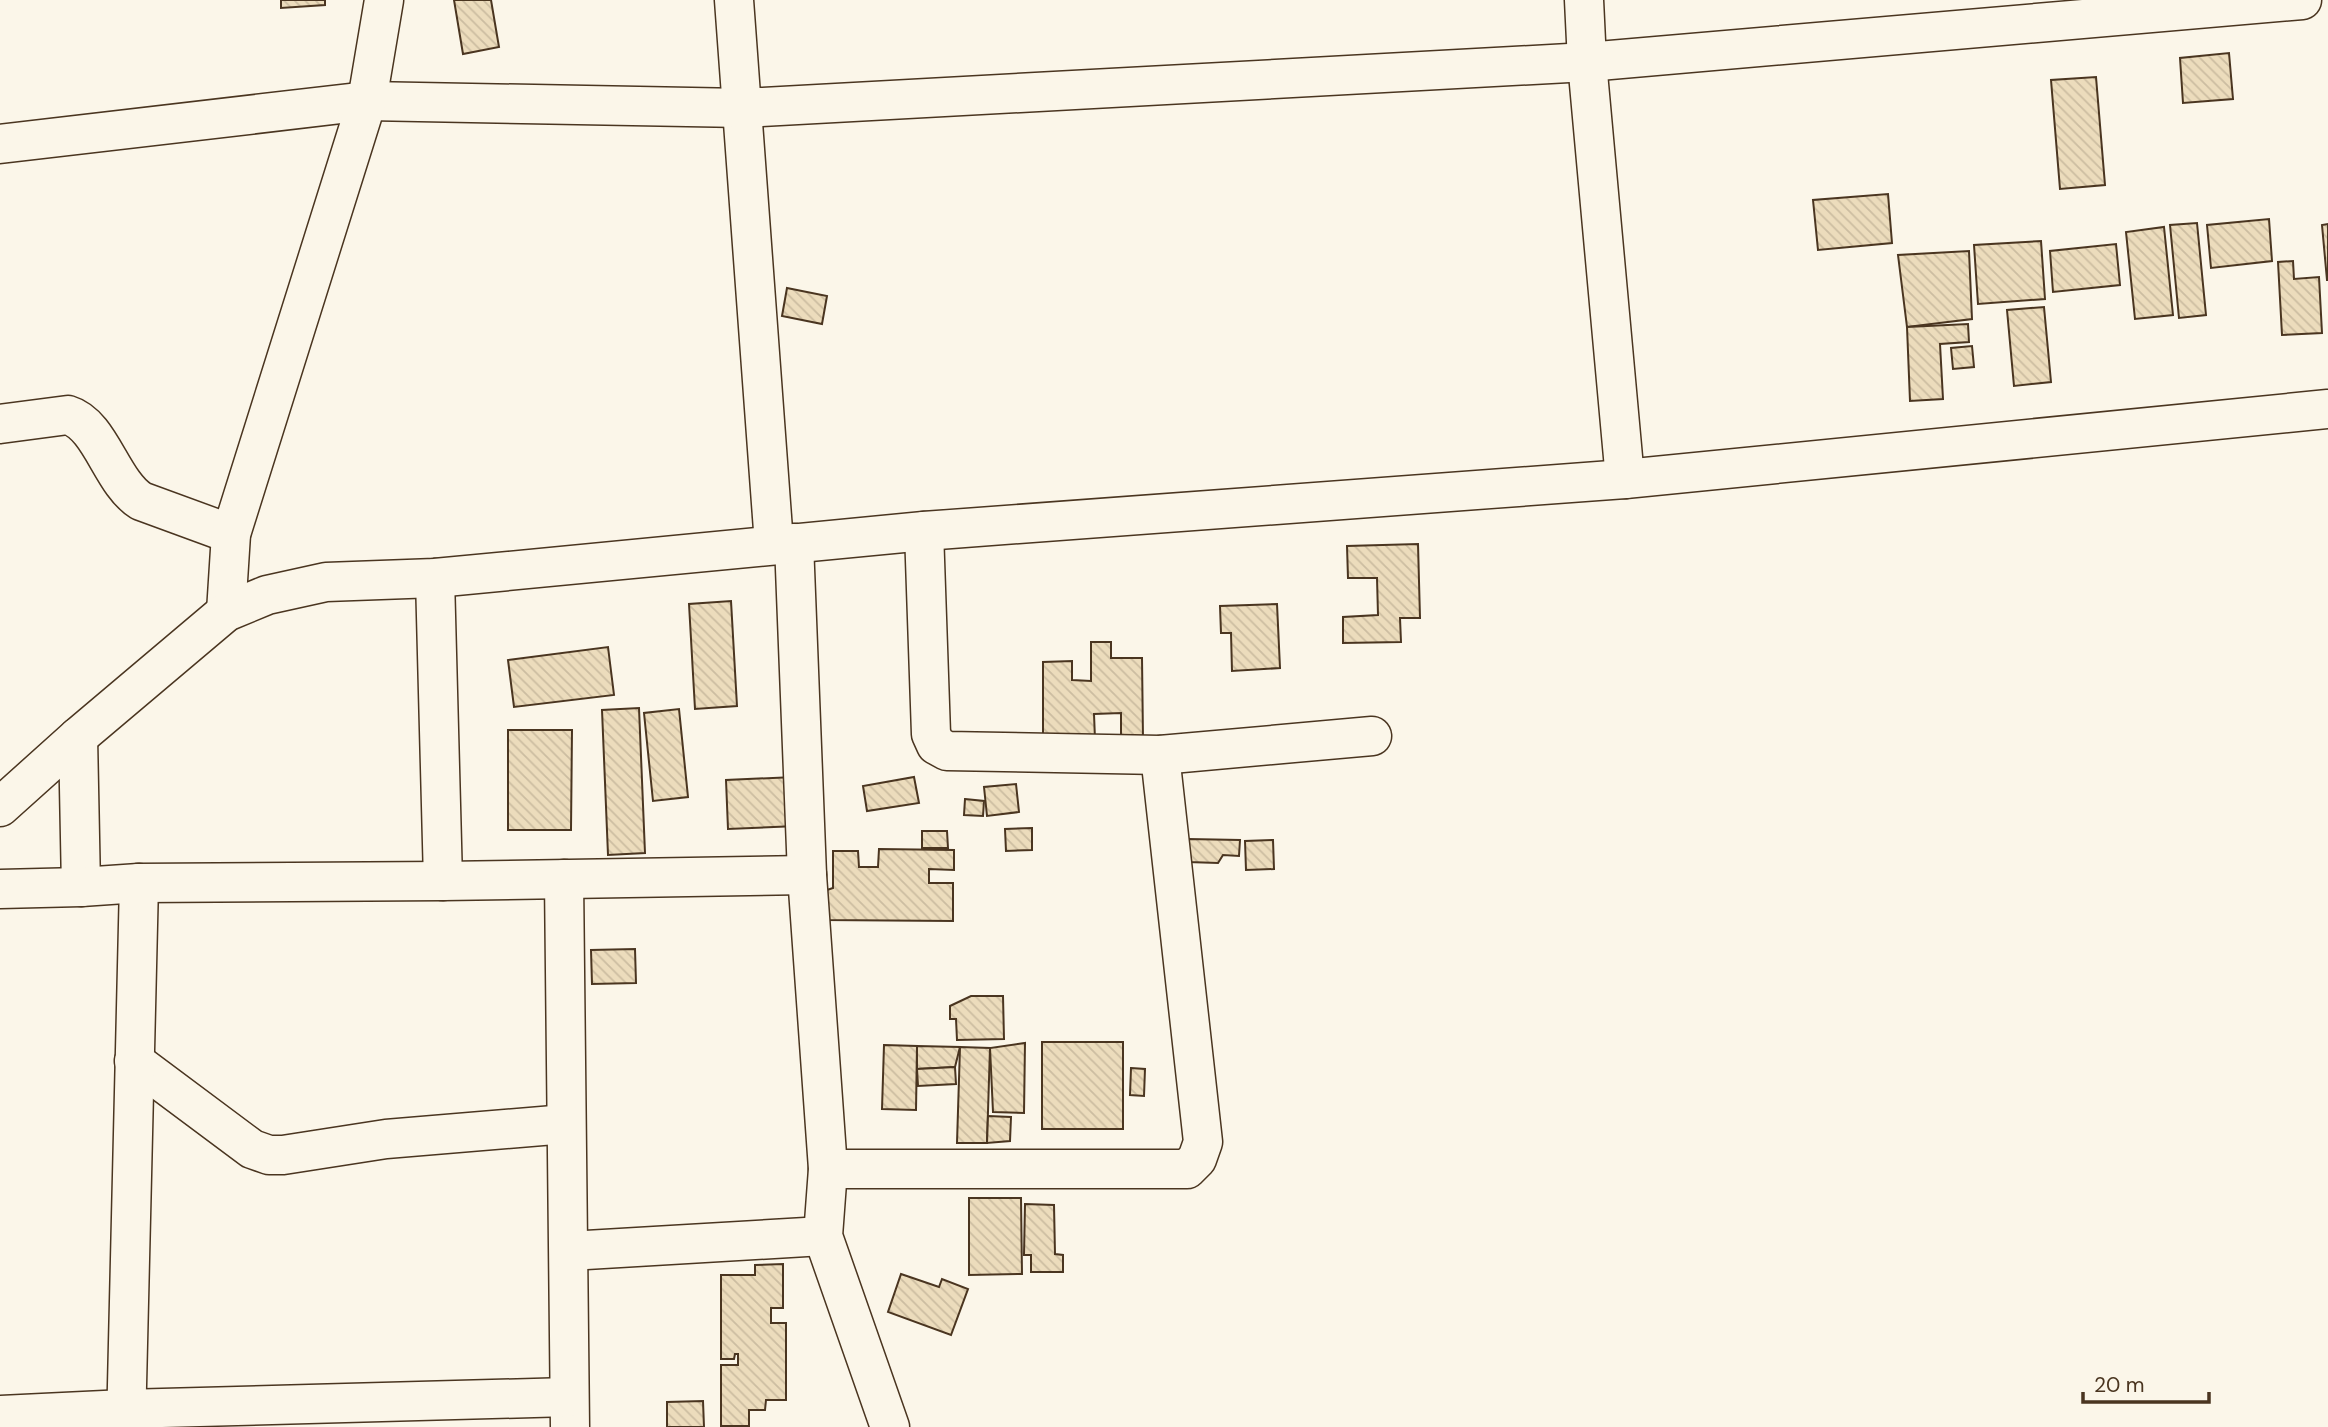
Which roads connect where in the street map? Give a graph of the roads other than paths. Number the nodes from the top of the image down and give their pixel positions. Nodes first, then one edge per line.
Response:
1 (384, 0) edge
2 (734, 0) edge
3 (1584, 0) edge
4 (2302, 0) edge
5 (1587, 62) junction
6 (368, 101) junction
7 (743, 108) junction
8 (0, 144) edge
9 (2328, 409) edge
10 (0, 424) edge
11 (1625, 479) junction
12 (924, 531) junction
13 (231, 534) junction
14 (784, 543) junction
15 (435, 578) junction
16 (226, 612) junction
17 (1372, 736) dead end
18 (78, 737) junction
19 (1160, 755) junction
20 (0, 807) edge
21 (807, 875) junction
22 (564, 879) junction
23 (443, 881) junction
24 (139, 883) junction
25 (81, 887) junction
26 (0, 889) edge
27 (134, 1061) junction
28 (566, 1124) junction
29 (828, 1169) junction
30 (823, 1236) junction
31 (569, 1251) junction
32 (570, 1412) edge
33 (0, 1415) edge
34 (125, 1418) edge
35 (890, 1427) edge

1 - 6 street
2 - 7 street
3 - 5 street
4 - 5 street
5 - 7 street
5 - 11 street
6 - 7 street
6 - 8 street
6 - 13 street
7 - 14 street
9 - 11 street
10 - 13 street
11 - 12 street
12 - 14 street
12 - 19 street
13 - 16 street
14 - 15 street
14 - 21 street
15 - 16 street
15 - 23 street
16 - 18 street
17 - 19 street
18 - 20 street
18 - 25 street
19 - 29 street
21 - 22 street
21 - 29 street
22 - 23 street
22 - 28 street
23 - 24 street
24 - 25 street
24 - 27 street
25 - 26 street
27 - 28 street
27 - 34 street
28 - 31 street
29 - 30 street
30 - 31 street
30 - 35 street
31 - 32 street
32 - 34 street
33 - 34 street

